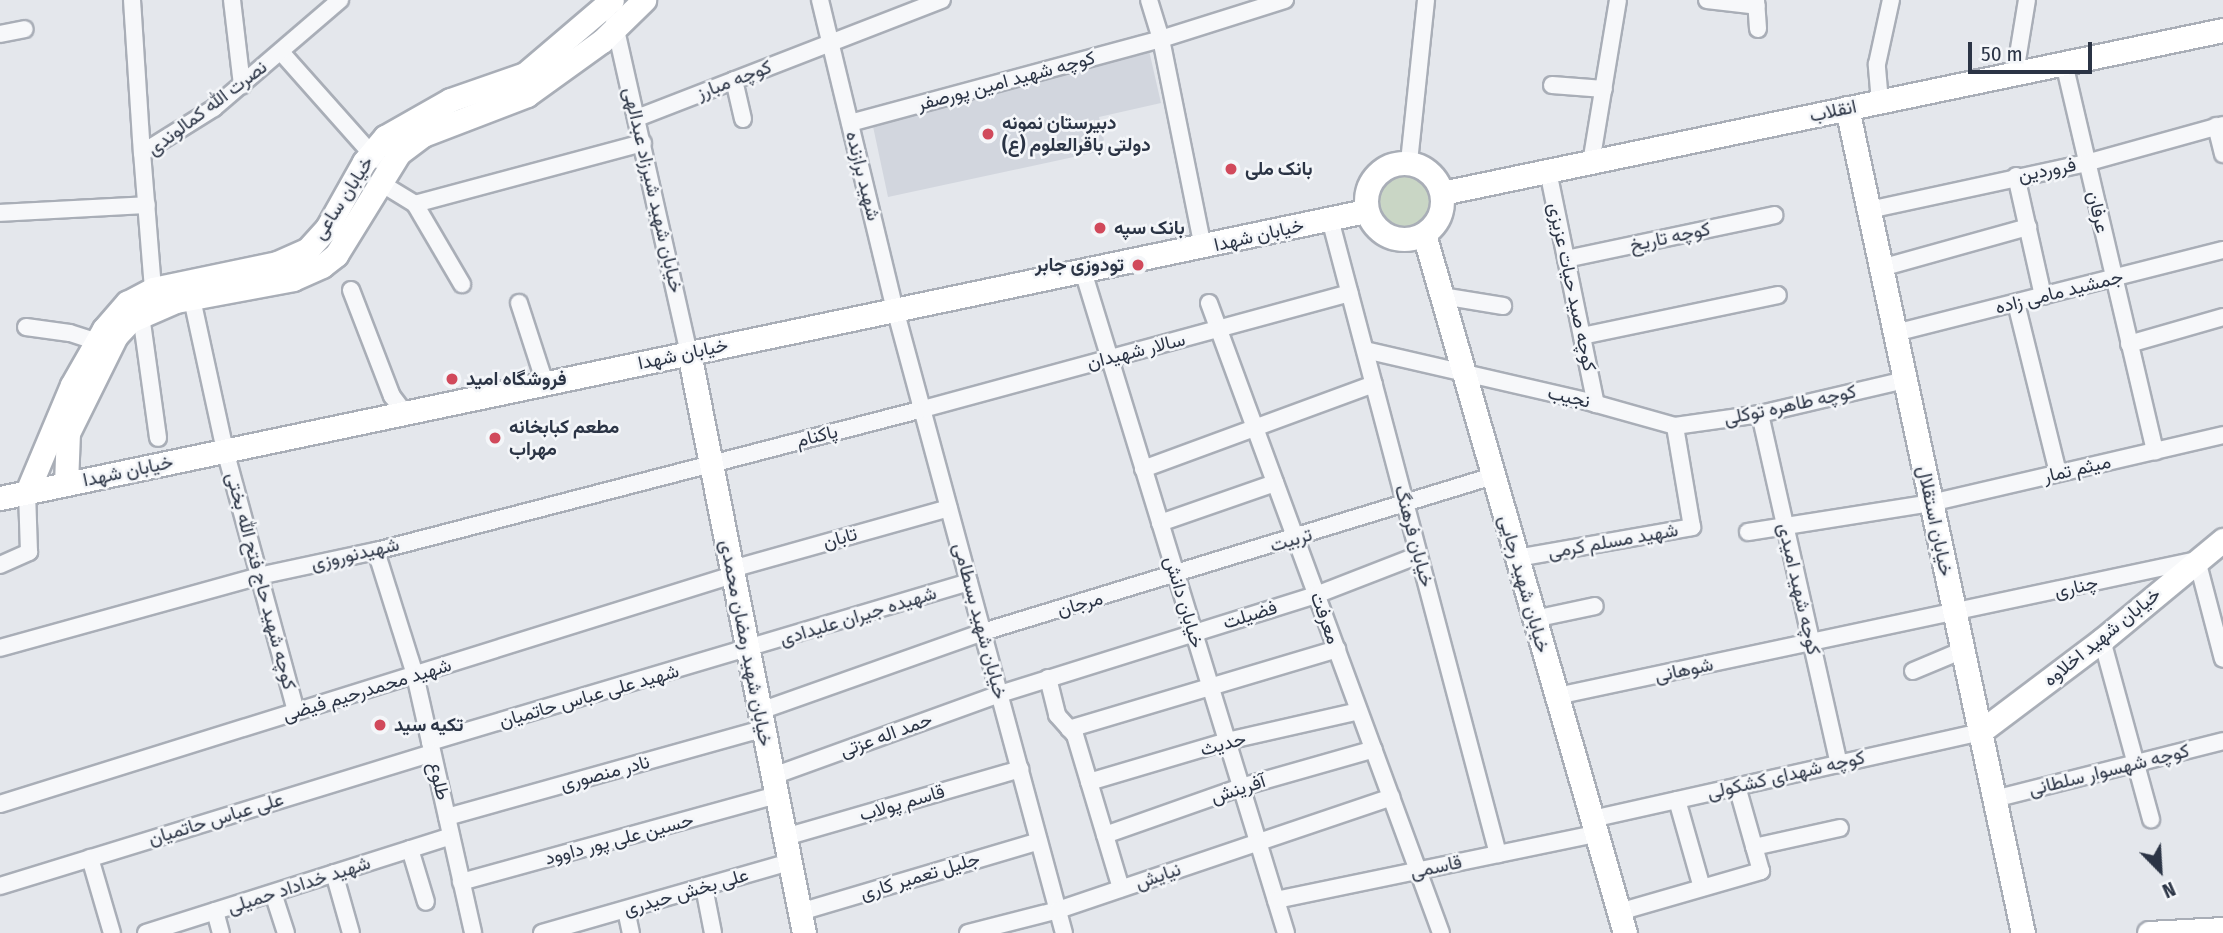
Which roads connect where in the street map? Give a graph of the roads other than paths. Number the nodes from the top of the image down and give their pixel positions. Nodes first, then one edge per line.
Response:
1 (132, 0) edge
2 (232, 0) edge
3 (340, 0) edge
4 (613, 0) edge
5 (645, 0) edge
6 (820, 0) edge
7 (942, 0) edge
8 (1149, 0) edge
9 (1285, 0) edge
10 (1426, 0) edge
11 (1618, 0) edge
12 (1707, 0) edge
13 (1891, 0) edge
14 (2027, 0) edge
15 (1756, 3) edge
16 (615, 27) junction
17 (25, 29) dead end
18 (1758, 29) dead end
19 (2223, 30) edge
20 (0, 34) edge
21 (1161, 39) junction
22 (831, 42) junction
23 (281, 52) junction
24 (2064, 63) junction
25 (2015, 73) junction
26 (734, 80) junction
27 (242, 85) junction
28 (1552, 85) dead end
29 (1604, 89) junction
30 (1880, 102) junction
31 (1847, 108) junction
32 (637, 118) junction
33 (743, 119) dead end
34 (850, 123) junction
35 (2220, 125) edge
36 (643, 143) junction
37 (142, 153) junction
38 (2223, 154) edge
39 (1409, 162) junction
40 (1591, 163) junction
41 (2086, 163) junction
42 (379, 169) junction
43 (1548, 171) junction
44 (2016, 176) junction
45 (1442, 193) junction
46 (415, 204) junction
47 (147, 205) junction
48 (1869, 209) junction
49 (1366, 211) junction
50 (0, 213) edge
51 (1774, 215) dead end
52 (1330, 219) junction
53 (2028, 227) junction
54 (1424, 234) junction
55 (1203, 248) junction
56 (2223, 250) edge
57 (1566, 259) junction
58 (1881, 268) junction
59 (1083, 271) junction
60 (2113, 278) junction
61 (462, 284) dead end
62 (153, 289) junction
63 (351, 290) dead end
64 (1349, 293) junction
65 (1778, 295) dead end
66 (1442, 296) junction
67 (2043, 296) junction
68 (192, 299) junction
69 (519, 303) dead end
70 (1209, 303) dead end
71 (2017, 303) junction
72 (1503, 306) dead end
73 (895, 309) junction
74 (141, 315) junction
75 (2223, 317) edge
76 (26, 327) dead end
77 (1219, 331) junction
78 (1895, 333) junction
79 (1582, 336) junction
80 (97, 342) junction
81 (2129, 344) junction
82 (1364, 350) junction
83 (689, 353) junction
84 (1109, 356) junction
85 (1463, 371) junction
86 (1905, 380) junction
87 (545, 383) junction
88 (1374, 384) junction
89 (1596, 404) junction
90 (923, 409) junction
91 (405, 412) junction
92 (1760, 414) junction
93 (1675, 426) junction
94 (1255, 428) junction
95 (2223, 435) edge
96 (158, 438) dead end
97 (225, 450) junction
98 (2155, 451) junction
99 (711, 463) junction
100 (1143, 469) junction
101 (2058, 473) junction
102 (1493, 476) junction
103 (1275, 483) junction
104 (66, 484) junction
105 (27, 492) junction
106 (0, 498) edge
107 (1931, 503) junction
108 (1406, 506) junction
109 (949, 508) junction
110 (1160, 523) junction
111 (1786, 526) junction
112 (1748, 532) dead end
113 (1295, 538) junction
114 (2223, 540) edge
115 (376, 551) junction
116 (1419, 555) junction
117 (1517, 558) junction
118 (2197, 559) junction
119 (0, 565) edge
120 (732, 572) junction
121 (259, 576) junction
122 (1176, 576) junction
123 (969, 582) junction
124 (1316, 595) junction
125 (1595, 606) dead end
126 (1955, 614) junction
127 (1534, 619) junction
128 (983, 632) junction
129 (1194, 632) junction
130 (2102, 640) junction
131 (1812, 644) junction
132 (0, 649) edge
133 (1337, 649) junction
134 (748, 650) junction
135 (1963, 650) junction
136 (2223, 659) edge
137 (1913, 671) dead end
138 (415, 675) junction
139 (1048, 678) junction
140 (1211, 690) junction
141 (1000, 694) junction
142 (1557, 696) junction
143 (1359, 711) junction
144 (296, 712) junction
145 (762, 720) junction
146 (1069, 729) junction
147 (1980, 732) junction
148 (1227, 741) junction
149 (2223, 741) edge
150 (431, 748) junction
151 (1374, 750) junction
152 (2134, 763) junction
153 (1839, 764) junction
154 (1020, 769) junction
155 (1089, 782) junction
156 (775, 785) junction
157 (1737, 786) junction
158 (1241, 787) junction
159 (1391, 797) junction
160 (1994, 799) junction
161 (1677, 800) junction
162 (0, 804) edge
163 (447, 817) junction
164 (2151, 819) dead end
165 (1594, 826) junction
166 (1840, 828) dead end
167 (1105, 835) junction
168 (451, 836) junction
169 (785, 837) junction
170 (1039, 841) junction
171 (1258, 842) junction
172 (1754, 847) junction
173 (410, 849) junction
174 (1498, 854) junction
175 (90, 858) junction
176 (790, 862) junction
177 (1418, 870) junction
178 (334, 873) junction
179 (461, 882) junction
180 (0, 887) edge
181 (705, 887) junction
182 (1121, 888) junction
183 (1702, 888) junction
184 (273, 893) junction
185 (1276, 900) junction
186 (426, 902) dead end
187 (626, 910) junction
188 (1058, 910) junction
189 (215, 912) junction
190 (802, 922) edge
191 (1622, 923) edge
192 (2223, 929) edge
193 (551, 932) edge
194 (111, 933) edge
195 (146, 933) edge
196 (221, 933) edge
197 (286, 933) edge
198 (351, 933) edge
199 (472, 933) edge
200 (631, 933) edge
201 (713, 933) edge
202 (968, 933) edge
203 (1064, 933) edge
204 (1286, 933) edge
205 (1441, 933) edge
206 (2023, 933) edge
207 (2149, 933) edge

1 - 37 street
2 - 27 street
3 - 23 street, نصرت الله کمالوندی
4 - 16 street, خیابان شهید شیرزاد عبدالهی
4 - 42 street, خیابان ساعی
5 - 16 street, خیابان ساعی
6 - 22 street, شهید برازنده
7 - 22 street, کوچه مبارز
8 - 21 street
9 - 21 street, کوچه شهید امین پورصفر
10 - 39 street
11 - 29 street
12 - 15 street
13 - 30 street
14 - 25 street
15 - 18 street
16 - 32 street, خیابان شهید شیرزاد عبدالهی
16 - 42 street, خیابان ساعی
17 - 20 street
19 - 24 street, انقلاب
21 - 34 street, کوچه شهید امین پورصفر
21 - 55 street
22 - 26 street, کوچه مبارز
22 - 34 street, شهید برازنده
23 - 27 street, نصرت الله کمالوندی
23 - 42 street
24 - 25 street, انقلاب
24 - 41 street, عرفان
25 - 30 street, انقلاب
26 - 32 street, کوچه مبارز
26 - 33 street
27 - 37 street, نصرت الله کمالوندی
28 - 29 street
29 - 40 street
30 - 31 street, انقلاب
31 - 40 street, انقلاب
31 - 48 street, خیابان استقلال
32 - 36 street, خیابان شهید شیرزاد عبدالهی
34 - 73 street, شهید برازنده
35 - 38 street
35 - 41 street, فروردین
36 - 46 street
36 - 83 street, خیابان شهید شیرزاد عبدالهی
37 - 47 street, نصرت الله کمالوندی
39 - 45 street
39 - 49 street
40 - 43 street, انقلاب
41 - 44 street, فروردین
41 - 60 street, عرفان
42 - 46 street
42 - 62 street, خیابان ساعی
42 - 68 street, خیابان ساعی
43 - 45 street, انقلاب
43 - 57 street, کوچه صید حیات عزیزی
44 - 48 street, فروردین
44 - 53 street
45 - 54 street
46 - 61 street
47 - 50 street
47 - 62 street, نصرت الله کمالوندی
48 - 58 street, خیابان استقلال
49 - 52 street, خیابان شهدا
49 - 54 street
51 - 57 street, کوچه تاریخ
52 - 55 street, خیابان شهدا
52 - 64 street, خیابان فرهنگ
53 - 58 street
53 - 67 street
54 - 66 street, خیابان شهید رجایی
55 - 59 street, خیابان شهدا
56 - 60 street, جمشید مامی زاده
57 - 79 street, کوچه صید حیات عزیزی
58 - 78 street, خیابان استقلال
59 - 73 street, خیابان شهدا
59 - 84 street, خیابان دانش
60 - 67 street, جمشید مامی زاده
60 - 81 street, عرفان
62 - 80 street, خیابان ساعی
63 - 91 street
64 - 77 street, سالار شهیدان
64 - 82 street, خیابان فرهنگ
65 - 79 street
66 - 72 street
66 - 85 street, خیابان شهید رجایی
67 - 71 street, جمشید مامی زاده
68 - 74 street, خیابان ساعی
68 - 97 street, کوچه شهید حاج فتح الله بختی
69 - 87 street
70 - 77 street, معرفت
71 - 78 street, جمشید مامی زاده
71 - 101 street
73 - 83 street, خیابان شهدا
73 - 90 street, خیابان شهید بسطامی
74 - 96 street
74 - 104 street, خیابان ساعی
75 - 81 street
76 - 80 street
77 - 84 street, سالار شهیدان
77 - 94 street, معرفت
78 - 86 street, خیابان استقلال
79 - 89 street, کوچه صید حیات عزیزی
80 - 105 street, خیابان ساعی
81 - 98 street, عرفان
82 - 85 street, نجیب
82 - 88 street, خیابان فرهنگ
83 - 87 street, خیابان شهدا
83 - 99 street, خیابان شهید رمضان محمدی
84 - 90 street, سالار شهیدان
84 - 100 street, خیابان دانش
85 - 89 street, نجیب
85 - 102 street, خیابان شهید رجایی
86 - 92 street, کوچه طاهره توکلی
86 - 107 street, خیابان استقلال
87 - 91 street, خیابان شهدا
88 - 94 street
88 - 108 street, خیابان فرهنگ
89 - 93 street, نجیب
90 - 99 street, پاکنام
90 - 109 street, خیابان شهید بسطامی
91 - 97 street, خیابان شهدا
92 - 93 street, کوچه طاهره توکلی
92 - 111 street, کوچه شهید امیدی
93 - 117 street, شهید مسلم کرمی
94 - 100 street
94 - 103 street, معرفت
95 - 98 street, میثم تمار
97 - 104 street, خیابان شهدا
97 - 121 street, کوچه شهید حاج فتح الله بختی
98 - 101 street, میثم تمار
99 - 115 street, شهیدنوروزی
99 - 120 street, خیابان شهید رمضان محمدی
100 - 110 street, خیابان دانش
101 - 107 street, میثم تمار
102 - 108 street, تربیت
102 - 117 street, خیابان شهید رجایی
103 - 110 street
103 - 113 street, معرفت
104 - 105 street, خیابان شهدا
105 - 106 street, خیابان شهدا
105 - 119 street
107 - 111 street, میثم تمار
107 - 126 street, خیابان استقلال
108 - 113 street, تربیت
108 - 116 street, خیابان فرهنگ
109 - 120 street, تابان
109 - 123 street, خیابان شهید بسطامی
110 - 122 street, خیابان دانش
111 - 112 street, میثم تمار
111 - 131 street, کوچه شهید امیدی
113 - 122 street, تربیت
113 - 124 street, معرفت
114 - 118 street, خیابان شهید اخلاوه
115 - 121 street, شهیدنوروزی
115 - 138 street, طلوع
116 - 124 street, فضیلت
116 - 174 street, خیابان فرهنگ
117 - 127 street, خیابان شهید رجایی
118 - 126 street, چناری
118 - 130 street, خیابان شهید اخلاوه
118 - 136 street
120 - 134 street, خیابان شهید رمضان محمدی
120 - 138 street, شهید محمدرحیم فیضی
121 - 132 street, شهیدنوروزی
121 - 144 street, کوچه شهید حاج فتح الله بختی
122 - 128 street, مرجان
122 - 129 street, خیابان دانش
123 - 128 street, خیابان شهید بسطامی
123 - 134 street, شهیده جیران علیدادی
124 - 129 street, فضیلت
124 - 133 street, معرفت
125 - 127 street
126 - 131 street, چناری
126 - 135 street, خیابان استقلال
127 - 142 street, خیابان شهید رجایی
128 - 141 street, خیابان شهید بسطامی
128 - 145 street, مرجان
129 - 139 street, فضیلت
129 - 140 street, خیابان دانش
130 - 147 street, خیابان شهید اخلاوه
130 - 152 street
131 - 142 street, شوهانی
131 - 153 street, کوچه شهید امیدی
133 - 140 street
133 - 143 street, معرفت
134 - 145 street, خیابان شهید رمضان محمدی
134 - 150 street, شهید علی عباس حاتمیان
135 - 137 street
135 - 147 street, خیابان استقلال
138 - 144 street, شهید محمدرحیم فیضی
138 - 150 street, طلوع
139 - 141 street, فضیلت
139 - 146 street
140 - 146 street
140 - 148 street, خیابان دانش
141 - 154 street, خیابان شهید بسطامی
141 - 156 street, حمد اله عزتی
142 - 165 street, خیابان شهید رجایی
143 - 148 street, حدیث
143 - 151 street, معرفت
144 - 162 street, شهید محمدرحیم فیضی
145 - 156 street, خیابان شهید رمضان محمدی
145 - 163 street, نادر منصوری
146 - 155 street
147 - 153 street, کوچه شهدای کشکولی
147 - 160 street, خیابان استقلال
148 - 155 street, حدیث
148 - 158 street, خیابان دانش
149 - 152 street, کوچه شهسوار سلطانی
150 - 163 street, طلوع
150 - 175 street, علی عباس حاتمیان
151 - 158 street, آفرینش
151 - 159 street, معرفت
152 - 160 street, کوچه شهسوار سلطانی
152 - 164 street
153 - 157 street, کوچه شهدای کشکولی
154 - 169 street, قاسم پولاب
154 - 170 street, خیابان شهید بسطامی
155 - 167 street
156 - 169 street, خیابان شهید رمضان محمدی
156 - 179 street, حسین علی پور داوود
157 - 161 street, کوچه شهدای کشکولی
157 - 172 street
158 - 167 street, آفرینش
158 - 171 street, خیابان دانش
159 - 171 street, نیایش
159 - 177 street, معرفت
160 - 206 street, خیابان استقلال
161 - 165 street, کوچه شهدای کشکولی
161 - 183 street
163 - 168 street, طلوع
165 - 174 street, قاسمی
165 - 191 street, خیابان شهید رجایی
166 - 172 street
167 - 182 street
168 - 173 street, شهید خداداد حمیلی
168 - 179 street, طلوع
169 - 176 street, خیابان شهید رمضان محمدی
170 - 188 street, خیابان شهید بسطامی
170 - 190 street, جلیل تعمیر کاری
171 - 182 street, نیایش
171 - 185 street, خیابان دانش
172 - 183 street
173 - 178 street, شهید خداداد حمیلی
173 - 186 street
174 - 177 street, قاسمی
175 - 180 street, علی عباس حاتمیان
175 - 194 street
176 - 181 street, علی بخش حیدری
176 - 190 street, خیابان شهید رمضان محمدی
177 - 185 street, قاسمی
177 - 205 street, معرفت
178 - 184 street, شهید خداداد حمیلی
178 - 198 street
179 - 199 street, طلوع
181 - 187 street, علی بخش حیدری
181 - 201 street
182 - 188 street, نیایش
183 - 191 street
184 - 189 street, شهید خداداد حمیلی
184 - 197 street
185 - 204 street, خیابان دانش
187 - 193 street, علی بخش حیدری
187 - 200 street
188 - 202 street, نیایش
188 - 203 street, خیابان شهید بسطامی
189 - 195 street, شهید خداداد حمیلی
189 - 196 street
192 - 207 street

